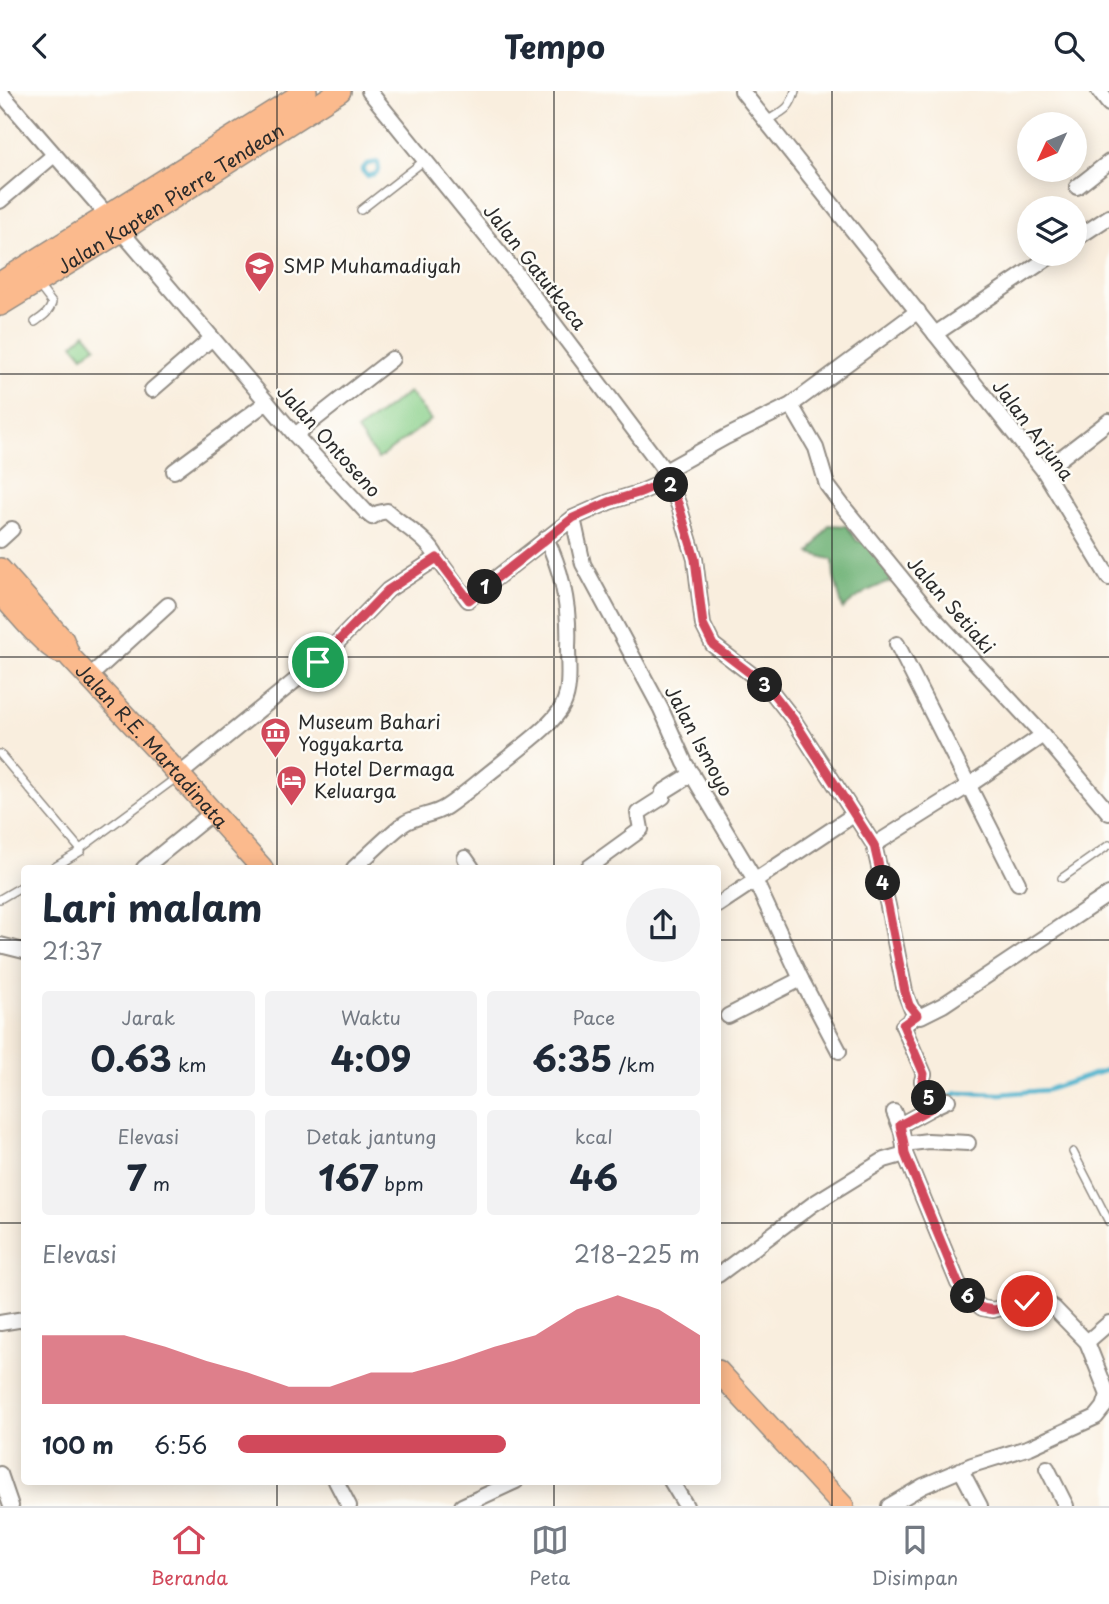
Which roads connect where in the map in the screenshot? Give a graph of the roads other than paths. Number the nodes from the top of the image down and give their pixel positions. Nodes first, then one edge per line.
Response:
1 (306, 91) edge
2 (340, 91) edge
3 (369, 91) edge
4 (742, 91) edge
5 (795, 91) edge
6 (1099, 91) edge
7 (0, 92) edge
8 (1109, 104) edge
9 (766, 121) junction
10 (54, 155) junction
11 (425, 160) junction
12 (1109, 162) edge
13 (1077, 187) dead end
14 (0, 201) edge
15 (361, 211) dead end
16 (107, 215) junction
17 (1109, 217) edge
18 (121, 231) junction
19 (1087, 231) edge
20 (1036, 266) edge
21 (0, 283) edge
22 (37, 283) junction
23 (0, 305) edge
24 (918, 311) junction
25 (35, 322) dead end
26 (935, 334) junction
27 (212, 338) junction
28 (392, 359) dead end
29 (152, 390) dead end
30 (267, 402) junction
31 (791, 405) junction
32 (1109, 421) edge
33 (295, 435) junction
34 (174, 471) dead end
35 (665, 471) junction
36 (1044, 471) junction
37 (573, 518) junction
38 (12, 529) dead end
39 (546, 538) junction
40 (0, 540) edge
41 (437, 558) junction
42 (0, 569) edge
43 (1109, 578) edge
44 (3, 601) edge
45 (168, 605) dead end
46 (897, 644) dead end
47 (70, 657) junction
48 (89, 677) junction
49 (1043, 735) junction
50 (0, 754) edge
51 (692, 774) junction
52 (180, 775) junction
53 (968, 786) junction
54 (212, 813) junction
55 (1109, 813) edge
56 (855, 814) junction
57 (874, 845) junction
58 (1109, 845) edge
59 (80, 849) junction
60 (58, 865) edge
61 (148, 865) edge
62 (259, 865) edge
63 (357, 865) edge
64 (592, 865) edge
65 (1062, 878) dead end
66 (755, 880) junction
67 (1018, 883) dead end
68 (21, 887) edge
69 (1109, 894) edge
70 (0, 899) edge
71 (721, 903) edge
72 (0, 945) edge
73 (21, 950) edge
74 (800, 979) junction
75 (917, 1015) junction
76 (728, 1016) dead end
77 (839, 1052) dead end
78 (948, 1100) dead end
79 (933, 1107) junction
80 (898, 1141) junction
81 (968, 1143) dead end
82 (1073, 1152) dead end
83 (1109, 1222) edge
84 (721, 1273) edge
85 (21, 1320) edge
86 (0, 1323) edge
87 (1109, 1323) edge
88 (1087, 1342) junction
89 (721, 1377) edge
90 (1047, 1468) dead end
91 (961, 1470) junction
92 (0, 1474) edge
93 (338, 1485) edge
94 (507, 1485) edge
95 (673, 1485) edge
96 (11, 1506) edge
97 (349, 1506) edge
98 (462, 1506) edge
99 (686, 1506) edge
100 (843, 1506) edge
101 (889, 1506) edge
102 (981, 1506) edge
103 (1066, 1506) edge

1 - 16 main road, Jalan Kapten Pierre Tendean
2 - 18 main road, Jalan Kapten Pierre Tendean
3 - 11 street, Jalan Gatutkaca
4 - 9 street, Jalan Arjuna
5 - 9 lane
6 - 8 street
7 - 10 street, Jalan Ontoseno
9 - 24 street, Jalan Arjuna
10 - 14 street
10 - 16 street, Jalan Ontoseno
11 - 15 lane
11 - 35 street, Jalan Gatutkaca
12 - 13 street
16 - 18 street, Jalan Ontoseno
16 - 21 main road, Jalan Kapten Pierre Tendean
17 - 19 street
18 - 22 main road, Jalan Kapten Pierre Tendean
18 - 27 street, Jalan Ontoseno
20 - 26 street
22 - 23 main road, Jalan Kapten Pierre Tendean
22 - 25 lane
24 - 26 street, Jalan Arjuna
24 - 31 street
26 - 36 street, Jalan Arjuna
27 - 29 street
27 - 30 street, Jalan Ontoseno
28 - 33 street
30 - 33 street, Jalan Ontoseno
30 - 34 street
31 - 35 street
31 - 49 street, Jalan Setiaki
32 - 36 street
33 - 41 street, Jalan Ontoseno
35 - 37 street, Jalan Ontoseno
35 - 56 street, Jalan Gatutkaca
36 - 43 street, Jalan Arjuna
37 - 39 street, Jalan Ontoseno
37 - 51 street, Jalan Ismoyo
38 - 40 street
39 - 41 street, Jalan Ontoseno
39 - 63 street
41 - 52 street
42 - 47 main road, Jalan R.E. Martadinata
44 - 47 main road, Jalan R.E. Martadinata
45 - 48 street
46 - 53 street
47 - 48 main road, Jalan R.E. Martadinata
48 - 52 main road, Jalan R.E. Martadinata
49 - 53 street
49 - 55 street, Jalan Setiaki
50 - 59 lane
51 - 64 street
51 - 66 street, Jalan Ismoyo
52 - 54 main road, Jalan R.E. Martadinata
52 - 59 lane
53 - 57 street
53 - 67 street
54 - 61 street
54 - 62 main road, Jalan R.E. Martadinata
56 - 57 street, Jalan Gatutkaca
56 - 66 street
57 - 75 street, Jalan Gatutkaca
58 - 65 lane
59 - 60 lane
66 - 71 street
66 - 74 street, Jalan Ismoyo
68 - 70 lane
69 - 75 street
72 - 73 street
74 - 76 street
74 - 77 street, Jalan Ismoyo
75 - 79 street
78 - 79 street
79 - 80 street
80 - 81 street
80 - 84 street
80 - 88 street
82 - 83 lane
85 - 86 street
87 - 88 street
88 - 91 street
89 - 100 main road
90 - 103 street
91 - 101 street
91 - 102 street
92 - 96 street
93 - 97 street
94 - 98 street
95 - 99 street

